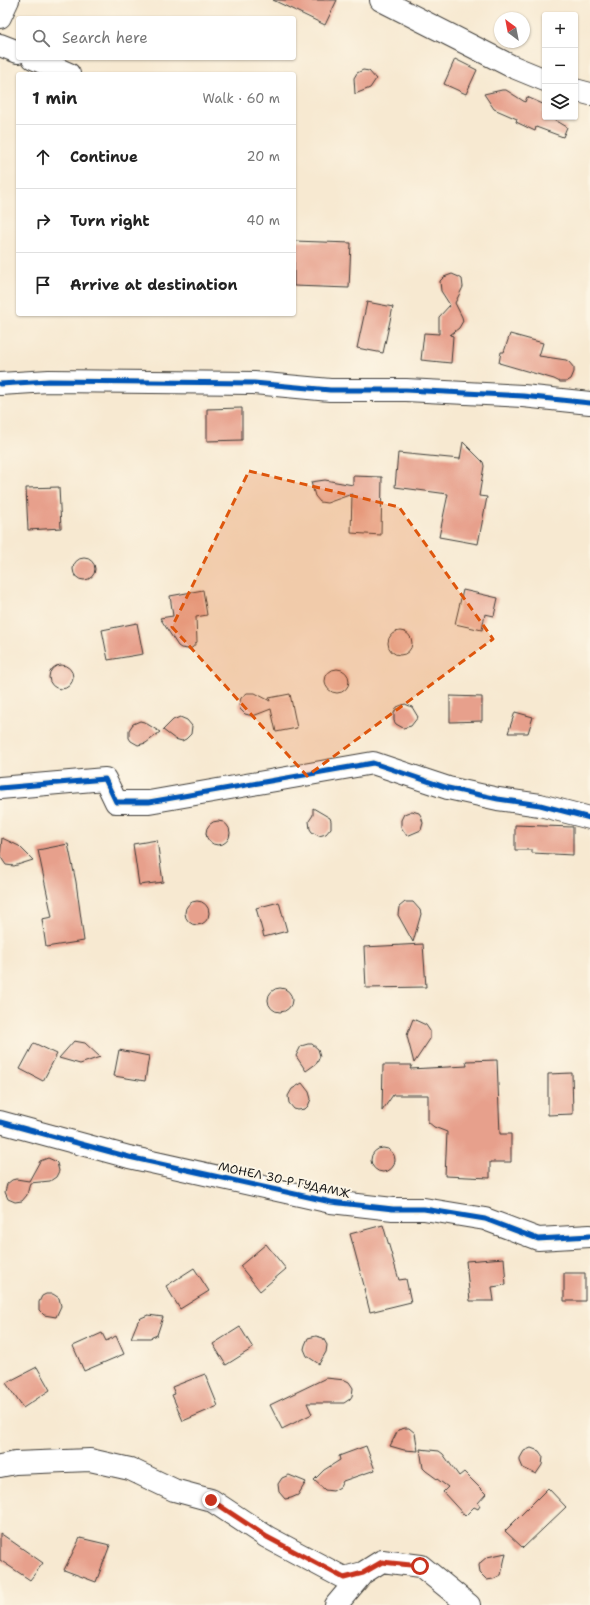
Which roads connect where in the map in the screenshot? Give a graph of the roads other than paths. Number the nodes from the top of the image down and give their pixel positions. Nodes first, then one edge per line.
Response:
1 (8, 0) edge
2 (381, 0) edge
3 (0, 16) edge
4 (0, 45) edge
5 (16, 51) edge
6 (38, 60) edge
7 (65, 72) edge
8 (542, 79) edge
9 (578, 91) edge
10 (590, 94) edge
11 (0, 384) edge
12 (590, 403) edge
13 (0, 788) edge
14 (590, 818) edge
15 (0, 1122) edge
16 (590, 1236) edge
17 (0, 1466) edge
18 (363, 1573) junction
19 (336, 1605) edge
20 (469, 1605) edge

1 - 3 street
2 - 8 street
4 - 5 street
6 - 7 street
9 - 10 street
11 - 12 street
13 - 14 street
15 - 16 street, МОНЕЛ 30-Р ГУДАМЖ
17 - 18 street
18 - 19 street
18 - 20 street

